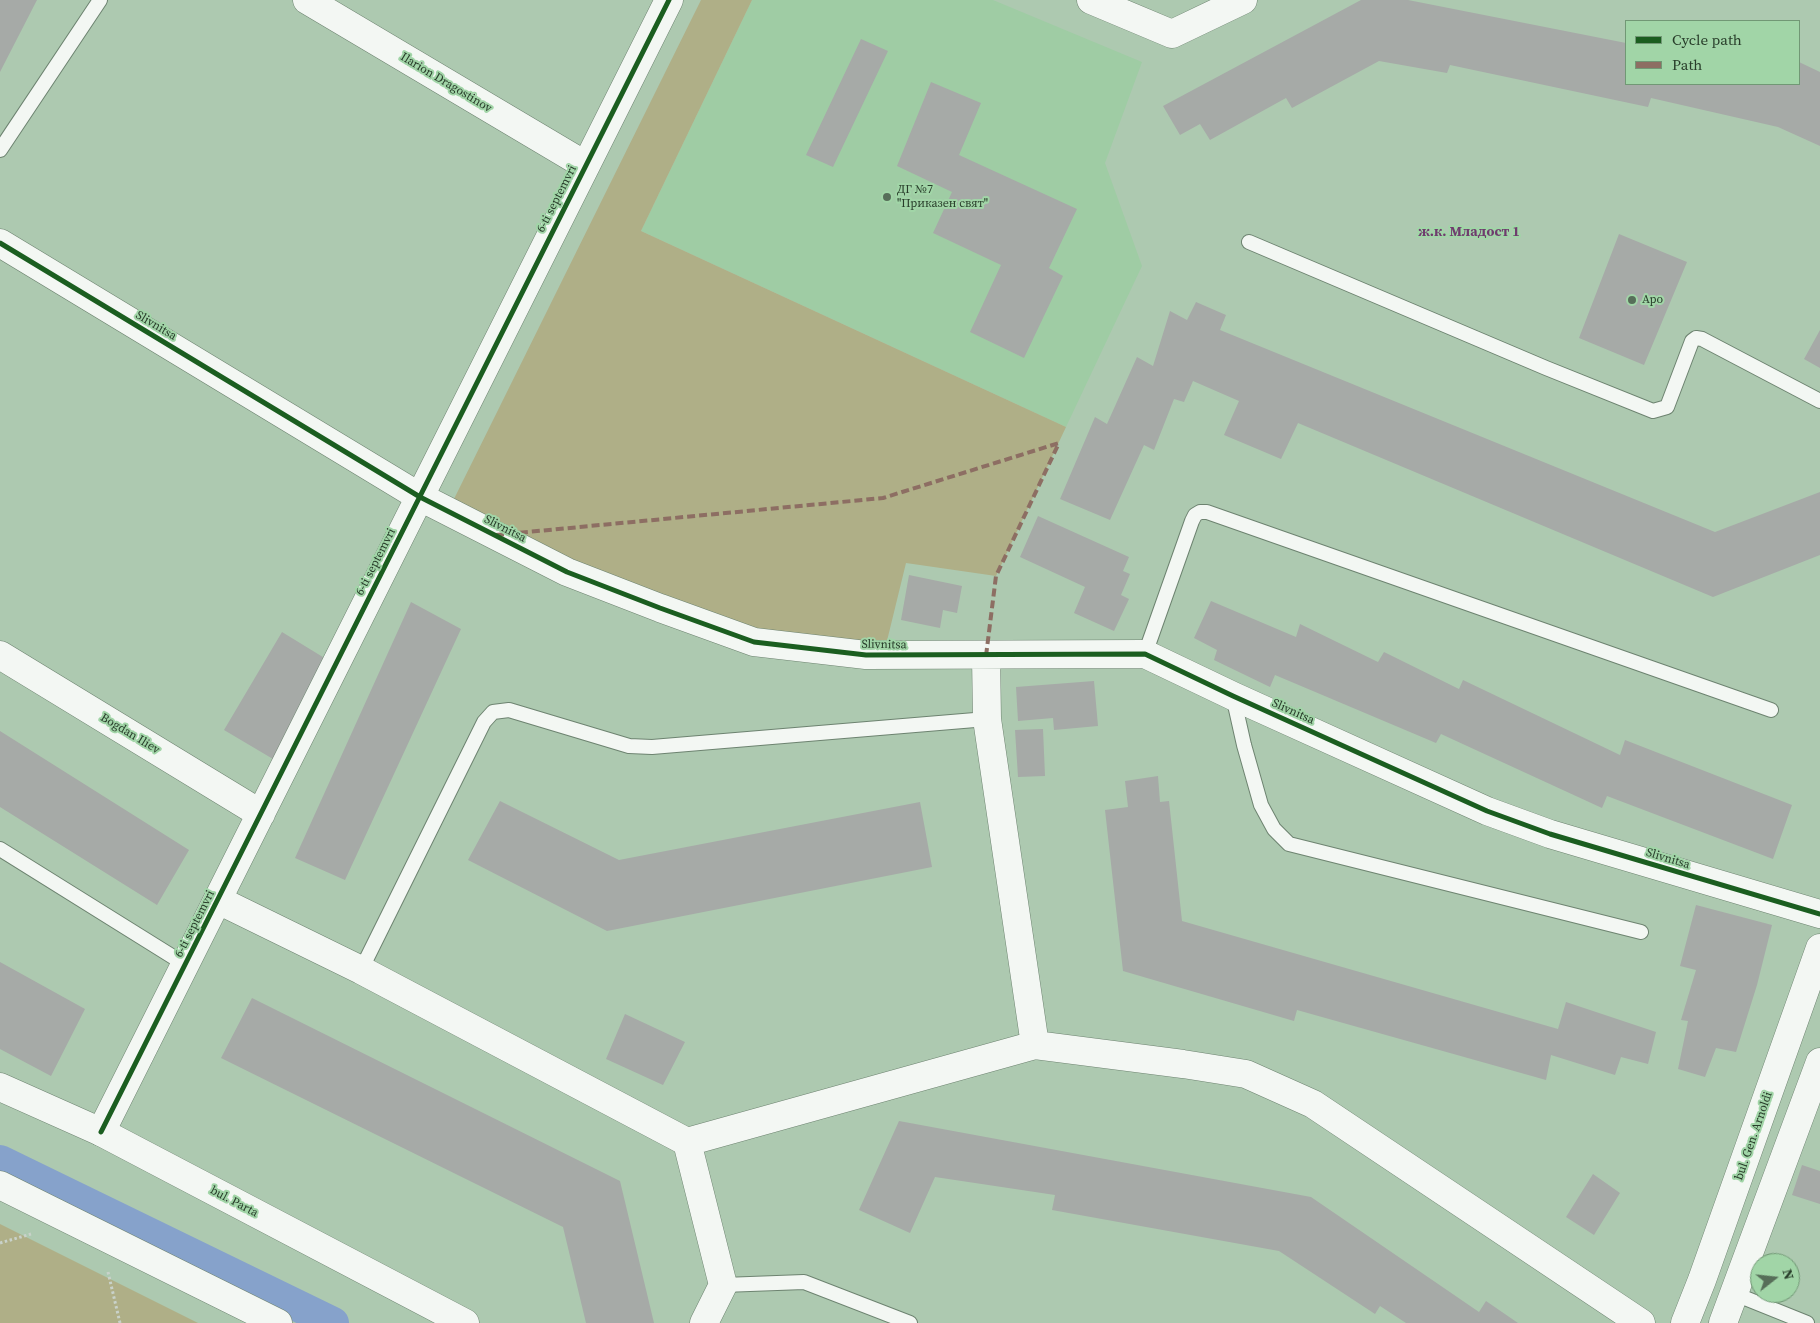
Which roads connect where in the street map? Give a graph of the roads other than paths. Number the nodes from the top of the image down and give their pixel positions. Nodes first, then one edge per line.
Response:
1 (100, 0) edge
2 (307, 0) edge
3 (669, 0) edge
4 (1091, 0) edge
5 (1243, 0) edge
6 (0, 150) edge
7 (586, 165) junction
8 (1249, 242) dead end
9 (0, 243) edge
10 (1820, 401) edge
11 (420, 497) junction
12 (1145, 654) junction
13 (0, 655) edge
14 (986, 656) junction
15 (1233, 696) junction
16 (1771, 710) dead end
17 (987, 719) junction
18 (261, 814) junction
19 (0, 849) edge
20 (218, 900) junction
21 (1820, 914) edge
22 (1640, 932) dead end
23 (1820, 948) edge
24 (186, 965) junction
25 (361, 970) junction
26 (1035, 1045) junction
27 (1820, 1062) edge
28 (0, 1087) edge
29 (101, 1132) junction
30 (687, 1142) junction
31 (0, 1185) edge
32 (723, 1285) junction
33 (1735, 1294) junction
34 (278, 1323) edge
35 (465, 1323) edge
36 (704, 1323) edge
37 (910, 1323) edge
38 (1641, 1323) edge
39 (1685, 1323) edge
40 (1723, 1323) edge
41 (1807, 1323) edge

1 - 6 lane
2 - 7 street, Ilarion Dragostinov
3 - 7 street, 6-ti septemvri
4 - 5 street
7 - 11 street, 6-ti septemvri
8 - 10 lane
9 - 11 street, Slivnitsa
11 - 14 street, Slivnitsa
11 - 18 street, 6-ti septemvri
12 - 14 street, Slivnitsa
12 - 15 street, Slivnitsa
12 - 16 lane
13 - 18 street, Bogdan Iliev
14 - 17 street
15 - 21 street, Slivnitsa
15 - 22 lane
17 - 25 lane
17 - 26 street
18 - 20 street, 6-ti septemvri
19 - 24 lane
20 - 24 street, 6-ti septemvri
20 - 25 street
23 - 39 street, bul. Gen. Arnoldi
24 - 29 street, 6-ti septemvri
25 - 30 street
26 - 30 street
26 - 38 street
27 - 33 street
28 - 29 street, bul. Parta
29 - 35 street, bul. Parta
30 - 32 street
31 - 34 street
32 - 36 street
32 - 37 lane
33 - 40 street
33 - 41 lane

